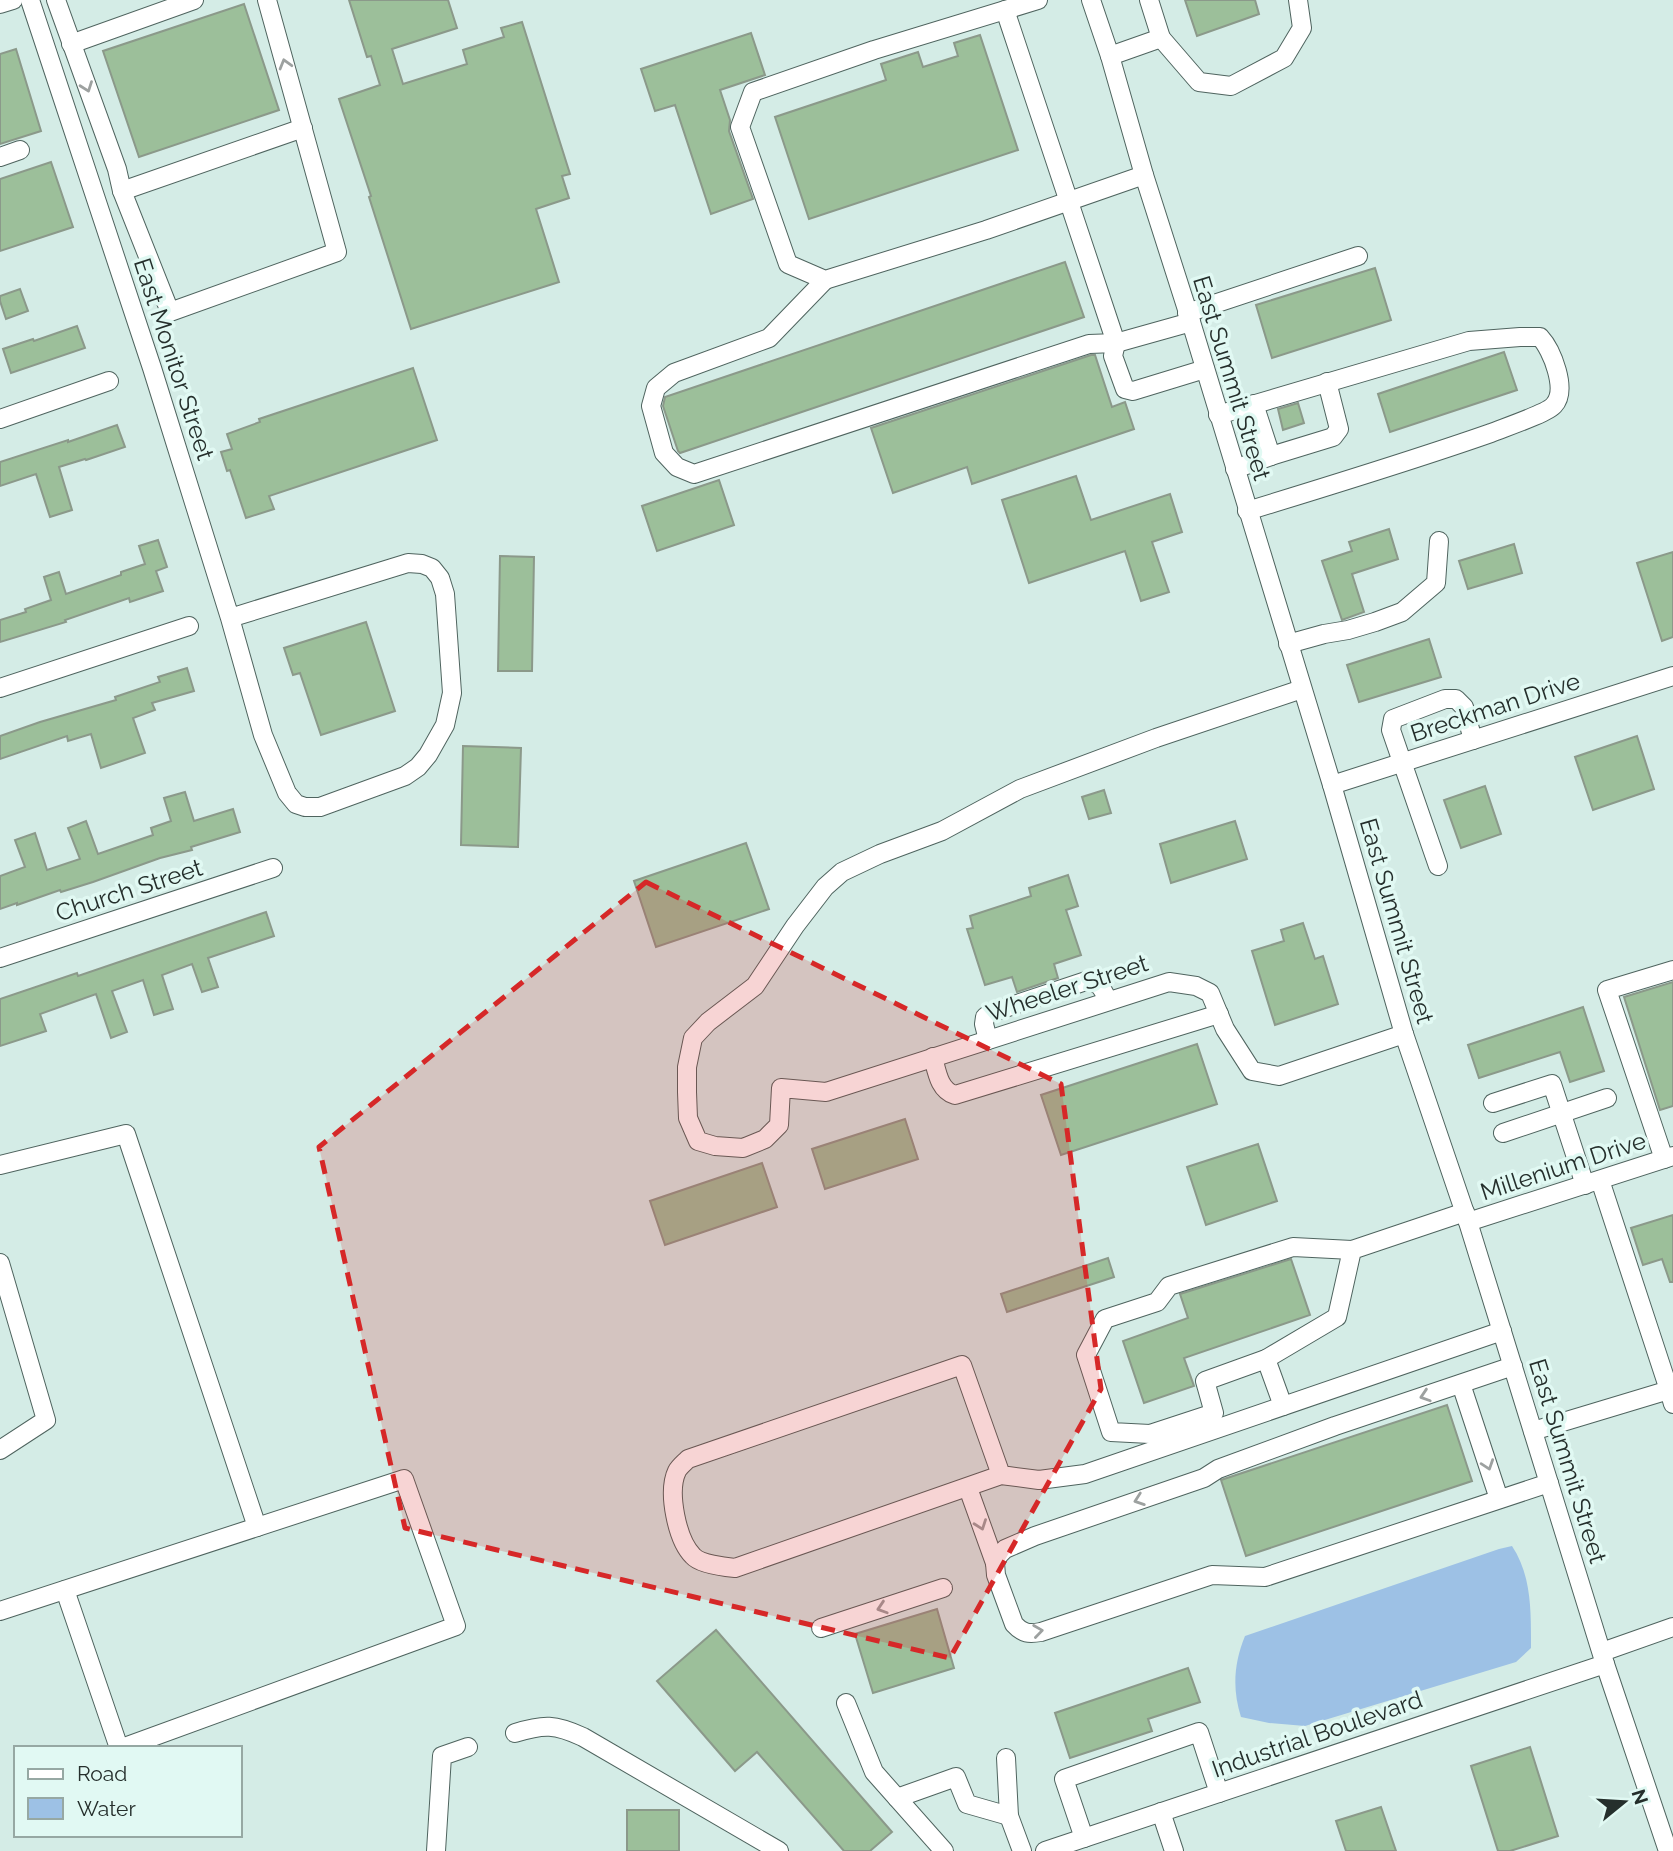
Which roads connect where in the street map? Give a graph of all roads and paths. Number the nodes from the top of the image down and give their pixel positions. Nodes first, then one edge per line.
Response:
1 (12, 0) edge
2 (30, 0) edge
3 (56, 0) edge
4 (194, 0) edge
5 (267, 0) edge
6 (1038, 0) edge
7 (1091, 0) edge
8 (1149, 0) edge
9 (1298, 0) edge
10 (0, 4) edge
11 (1005, 10) junction
12 (1161, 38) junction
13 (71, 44) junction
14 (1110, 56) junction
15 (303, 128) junction
16 (20, 150) dead end
17 (0, 157) edge
18 (1144, 175) junction
19 (122, 191) junction
20 (1069, 201) junction
21 (1358, 256) dead end
22 (825, 280) junction
23 (1189, 318) junction
24 (1116, 343) junction
25 (1205, 369) junction
26 (109, 381) dead end
27 (1327, 382) junction
28 (1254, 404) junction
29 (1218, 415) junction
30 (0, 419) edge
31 (1271, 456) junction
32 (1235, 469) junction
33 (1247, 511) junction
34 (1439, 541) dead end
35 (230, 618) junction
36 (189, 626) dead end
37 (1288, 643) junction
38 (1673, 676) edge
39 (0, 688) edge
40 (1302, 689) junction
41 (1473, 740) junction
42 (1402, 763) junction
43 (1332, 785) junction
44 (1438, 866) dead end
45 (273, 868) dead end
46 (0, 958) edge
47 (1673, 970) edge
48 (1108, 1001) junction
49 (1219, 1014) junction
50 (1404, 1034) junction
51 (988, 1040) junction
52 (933, 1058) junction
53 (1607, 1098) dead end
54 (1493, 1103) dead end
55 (1561, 1112) junction
56 (1503, 1133) dead end
57 (1668, 1158) edge
58 (0, 1165) edge
59 (1593, 1182) junction
60 (1467, 1217) junction
61 (1352, 1250) junction
62 (0, 1263) edge
63 (1502, 1331) junction
64 (1266, 1359) junction
65 (1513, 1366) junction
66 (1461, 1384) junction
67 (1671, 1397) edge
68 (1283, 1406) junction
69 (1217, 1421) junction
70 (1533, 1431) junction
71 (0, 1450) edge
72 (1001, 1475) junction
73 (1549, 1483) junction
74 (968, 1488) junction
75 (1499, 1499) junction
76 (257, 1527) junction
77 (995, 1563) junction
78 (943, 1588) dead end
79 (65, 1590) junction
80 (0, 1611) edge
81 (1673, 1627) edge
82 (821, 1628) dead end
83 (1603, 1658) junction
84 (846, 1703) dead end
85 (515, 1733) dead end
86 (120, 1746) edge
87 (126, 1746) edge
88 (468, 1747) dead end
89 (1006, 1758) dead end
90 (1219, 1793) junction
91 (897, 1798) junction
92 (1161, 1812) junction
93 (1009, 1816) junction
94 (1084, 1838) junction
95 (436, 1851) edge
96 (779, 1851) edge
97 (944, 1851) edge
98 (1022, 1851) edge
99 (1045, 1851) edge
100 (1174, 1851) edge
101 (1668, 1851) edge

1 - 10 street
2 - 35 street, East Monitor Street
3 - 13 street
4 - 13 street
15 -> 5 street
6 - 11 street
7 - 14 street, East Summit Street
8 - 12 street
9 - 12 street
11 - 20 street
11 - 22 street
12 - 14 street
13 -> 19 street
14 - 18 street, East Summit Street
15 - 19 street
15 - 19 street
16 - 17 street
18 - 20 street
18 - 23 street, East Summit Street
20 - 22 street
20 - 24 street
21 - 23 street
22 - 24 street
23 - 24 street
23 - 25 street, East Summit Street
24 - 25 street
25 - 29 street, East Summit Street
26 - 30 street
27 - 28 street
27 - 31 street
27 - 33 street
28 - 29 street
28 - 31 street
29 - 32 street, East Summit Street
31 - 32 street
32 - 33 street, East Summit Street
33 - 37 street, East Summit Street
34 - 37 street
35 - 35 street, East Monitor Street
36 - 39 street
37 - 40 street, East Summit Street
38 - 41 street, Breckman Drive
40 - 43 street, East Summit Street
40 - 52 street, Wheeler Street
41 - 42 street, Breckman Drive
41 - 42 street
42 - 43 street, Breckman Drive
42 - 44 street
43 - 50 street, East Summit Street
45 - 46 street, Church Street
47 - 57 street
48 - 49 street, Wheeler Street
48 - 51 street, Wheeler Street
48 - 51 street
49 - 50 street, Wheeler Street
49 - 52 street
50 - 60 street, East Summit Street
51 - 52 street, Wheeler Street
53 - 55 street
54 - 55 street
55 - 56 street
55 - 59 street
57 - 59 street, Millenium Drive
58 - 76 street
59 - 60 street, Millenium Drive
59 - 67 street
60 - 61 street, Millenium Drive
60 - 63 street, East Summit Street
61 - 64 street
61 - 69 street
62 - 71 street
63 - 65 street, East Summit Street
63 - 68 street
64 - 68 street
64 - 69 street
65 - 66 street
65 - 70 street, East Summit Street
66 -> 75 street
66 -> 77 street
67 - 70 street
68 - 69 street
69 - 72 street
70 - 73 street, East Summit Street
72 - 74 street
72 - 74 street
73 - 75 street
73 - 83 street, East Summit Street
74 -> 77 street
77 -> 75 street
76 - 79 street
76 - 87 street
78 -> 82 street
79 - 80 street
79 - 86 street
81 - 83 street, Industrial Boulevard
83 - 90 street, Industrial Boulevard
83 - 101 street, East Summit Street
84 - 91 street
85 - 96 street
88 - 95 street
89 - 93 street
90 - 92 street, Industrial Boulevard
90 - 94 street
91 - 93 street
91 - 97 street
92 - 94 street, Industrial Boulevard
92 - 100 street
93 - 98 street
94 - 99 street, Industrial Boulevard

